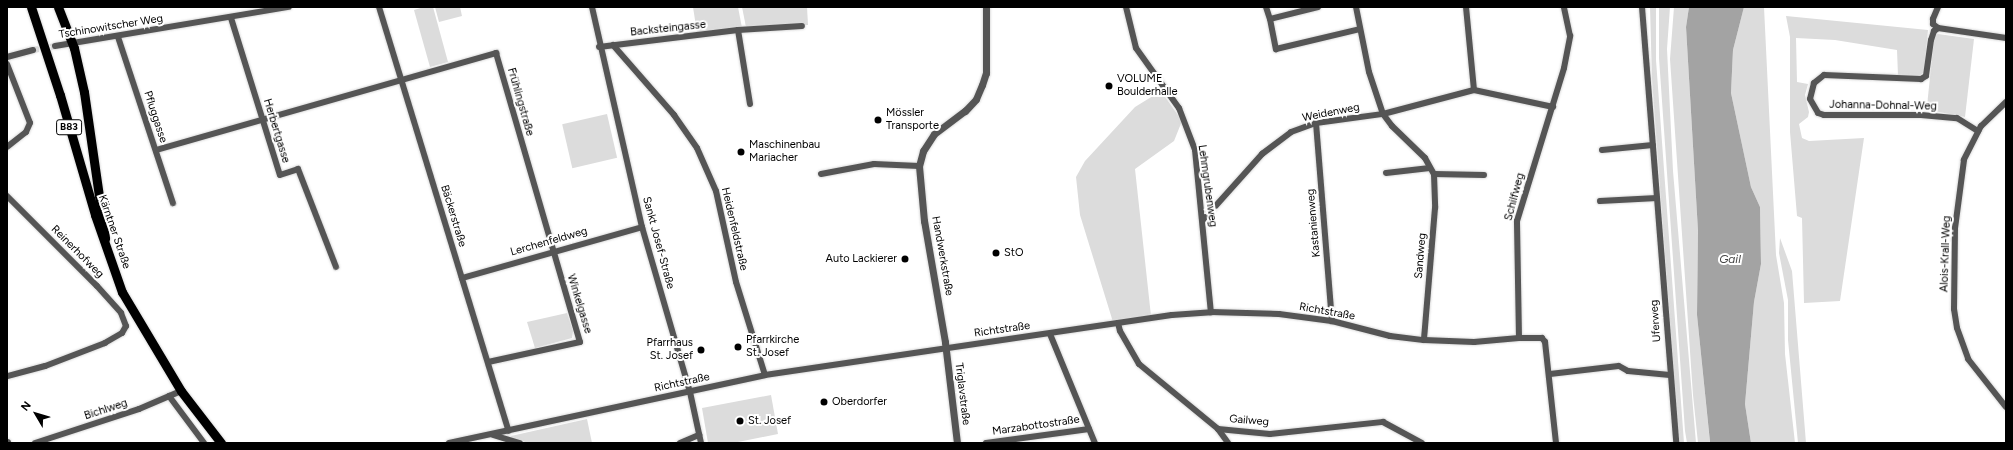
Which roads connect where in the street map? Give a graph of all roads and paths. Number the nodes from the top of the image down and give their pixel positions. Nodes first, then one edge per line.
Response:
1 (31, 7) edge
2 (58, 7) edge
3 (289, 7) edge
4 (379, 7) edge
5 (592, 7) edge
6 (986, 7) edge
7 (1126, 7) edge
8 (1266, 7) edge
9 (1318, 7) edge
10 (1356, 7) edge
11 (1466, 7) edge
12 (1564, 7) edge
13 (1642, 7) edge
14 (1938, 7) edge
15 (231, 18) junction
16 (1270, 19) junction
17 (802, 26) dead end
18 (1937, 28) junction
19 (1360, 29) junction
20 (738, 30) junction
21 (118, 37) junction
22 (2006, 38) edge
23 (72, 42) junction
24 (613, 45) junction
25 (55, 46) tunnel mouth
26 (599, 47) junction
27 (33, 50) tunnel mouth
28 (7, 57) edge
29 (7, 64) edge
30 (401, 79) junction
31 (1474, 90) junction
32 (2006, 102) edge
33 (750, 104) dead end
34 (1553, 107) junction
35 (1383, 114) junction
36 (262, 120) junction
37 (1316, 123) junction
38 (1978, 130) junction
39 (1653, 145) junction
40 (7, 147) edge
41 (156, 150) junction
42 (1602, 150) dead end
43 (919, 166) junction
44 (1430, 168) junction
45 (1386, 173) dead end
46 (822, 174) dead end
47 (1434, 174) junction
48 (1484, 175) dead end
49 (7, 196) edge
50 (1657, 198) junction
51 (1600, 201) dead end
52 (173, 203) dead end
53 (1203, 220) junction
54 (642, 227) junction
55 (105, 247) junction
56 (552, 250) junction
57 (336, 267) dead end
58 (462, 278) junction
59 (1211, 312) junction
60 (1332, 321) junction
61 (1118, 323) junction
62 (1050, 334) junction
63 (1519, 338) junction
64 (1424, 340) junction
65 (946, 348) junction
66 (488, 362) junction
67 (1550, 374) junction
68 (765, 375) junction
69 (7, 376) edge
70 (1670, 376) junction
71 (181, 390) junction
72 (690, 392) junction
73 (169, 396) junction
74 (2006, 407) edge
75 (1089, 429) junction
76 (1218, 429) junction
77 (509, 431) junction
78 (493, 435) junction
79 (699, 435) junction
80 (1410, 436) junction
81 (35, 443) edge
82 (204, 443) edge
83 (221, 443) edge
84 (449, 443) edge
85 (520, 443) edge
86 (680, 443) edge
87 (701, 443) edge
88 (957, 443) edge
89 (986, 443) edge
90 (1095, 443) edge
91 (1228, 443) edge
92 (1411, 443) edge
93 (1422, 443) edge
94 (1556, 443) edge
95 (1676, 443) edge

1 - 55 main road, Kärntner Straße / B83
2 - 23 main road
3 - 15 street, Tschinowitscher Weg
4 - 30 street, Bäckerstraße
5 - 26 street
6 - 43 street, Handwerkstraße
7 - 53 street, Lehmgrubenweg
8 - 16 street
9 - 16 street
10 - 19 street
11 - 31 street
12 - 34 street, Schilfweg
13 - 39 street, Uferweg
14 - 18 street
15 - 21 street, Tschinowitscher Weg
15 - 36 street, Herbertgasse
16 - 19 street
17 - 20 street, Backsteingasse
18 - 22 street
18 - 38 street, Johanna-Dohnal-Weg
19 - 35 street
20 - 24 street, Backsteingasse
20 - 33 street
21 - 23 street, Tschinowitscher Weg
21 - 41 street, Pfluggasse
23 - 25 street, Tschinowitscher Weg
23 - 55 main road
24 - 26 street, Backsteingasse
24 - 68 street, Heidenfeldstraße
26 - 54 street, Sankt Josef-Straße
27 - 28 street
29 - 40 street
30 - 36 street
30 - 56 street, Frühlingstraße
30 - 58 street, Bäckerstraße
31 - 34 street, Weidenweg
31 - 35 street, Weidenweg
32 - 38 street, Alois-Krall-Weg
34 - 63 street, Schilfweg
35 - 37 street, Weidenweg
35 - 44 street
36 - 41 street
36 - 57 street, Herbertgasse
37 - 53 street, Weidenweg
37 - 60 street, Kastanienweg
38 - 74 street, Alois-Krall-Weg
39 - 42 street
39 - 50 street, Uferweg
41 - 52 street, Pfluggasse
43 - 46 street
43 - 65 street, Handwerkstraße
44 - 45 street
44 - 47 street
47 - 48 street
47 - 64 street, Sandweg
49 - 69 street, Reinerhofweg
50 - 51 street
50 - 70 street, Uferweg
53 - 59 street, Lehmgrubenweg
54 - 56 street, Lerchenfeldweg
54 - 72 street, Sankt Josef-Straße
55 - 71 main road, Kärntner Straße / B83
56 - 58 street, Lerchenfeldweg
56 - 66 street, Winkelgasse
58 - 66 street, Bäckerstraße
59 - 60 street, Richtstraße
59 - 61 street, Richtstraße
60 - 64 street, Richtstraße
61 - 62 street, Richtstraße
61 - 76 street, Gailweg
62 - 65 street, Richtstraße
62 - 75 street, Marzabottostraße
63 - 64 street, Richtstraße
63 - 67 street
65 - 68 street, Richtstraße
65 - 88 street, Triglavstraße
66 - 77 street, Bäckerstraße
67 - 70 street
67 - 94 street
68 - 72 street, Richtstraße
70 - 95 street, Uferweg
71 - 73 street, Bichlweg
71 - 83 main road, Kärntner Straße / B83
72 - 77 street, Richtstraße
72 - 79 street, Sankt Josef-Straße
73 - 81 street, Bichlweg
73 - 82 street
75 - 89 street, Marzabottostraße
75 - 90 street, Marzabottostraße
76 - 80 street, Gailweg
76 - 91 street
77 - 78 street, Richtstraße
78 - 84 street, Richtstraße
78 - 85 street, Richtstraße
79 - 86 street
79 - 87 street, Sankt Josef-Straße
80 - 92 street
80 - 93 street, Gailweg

